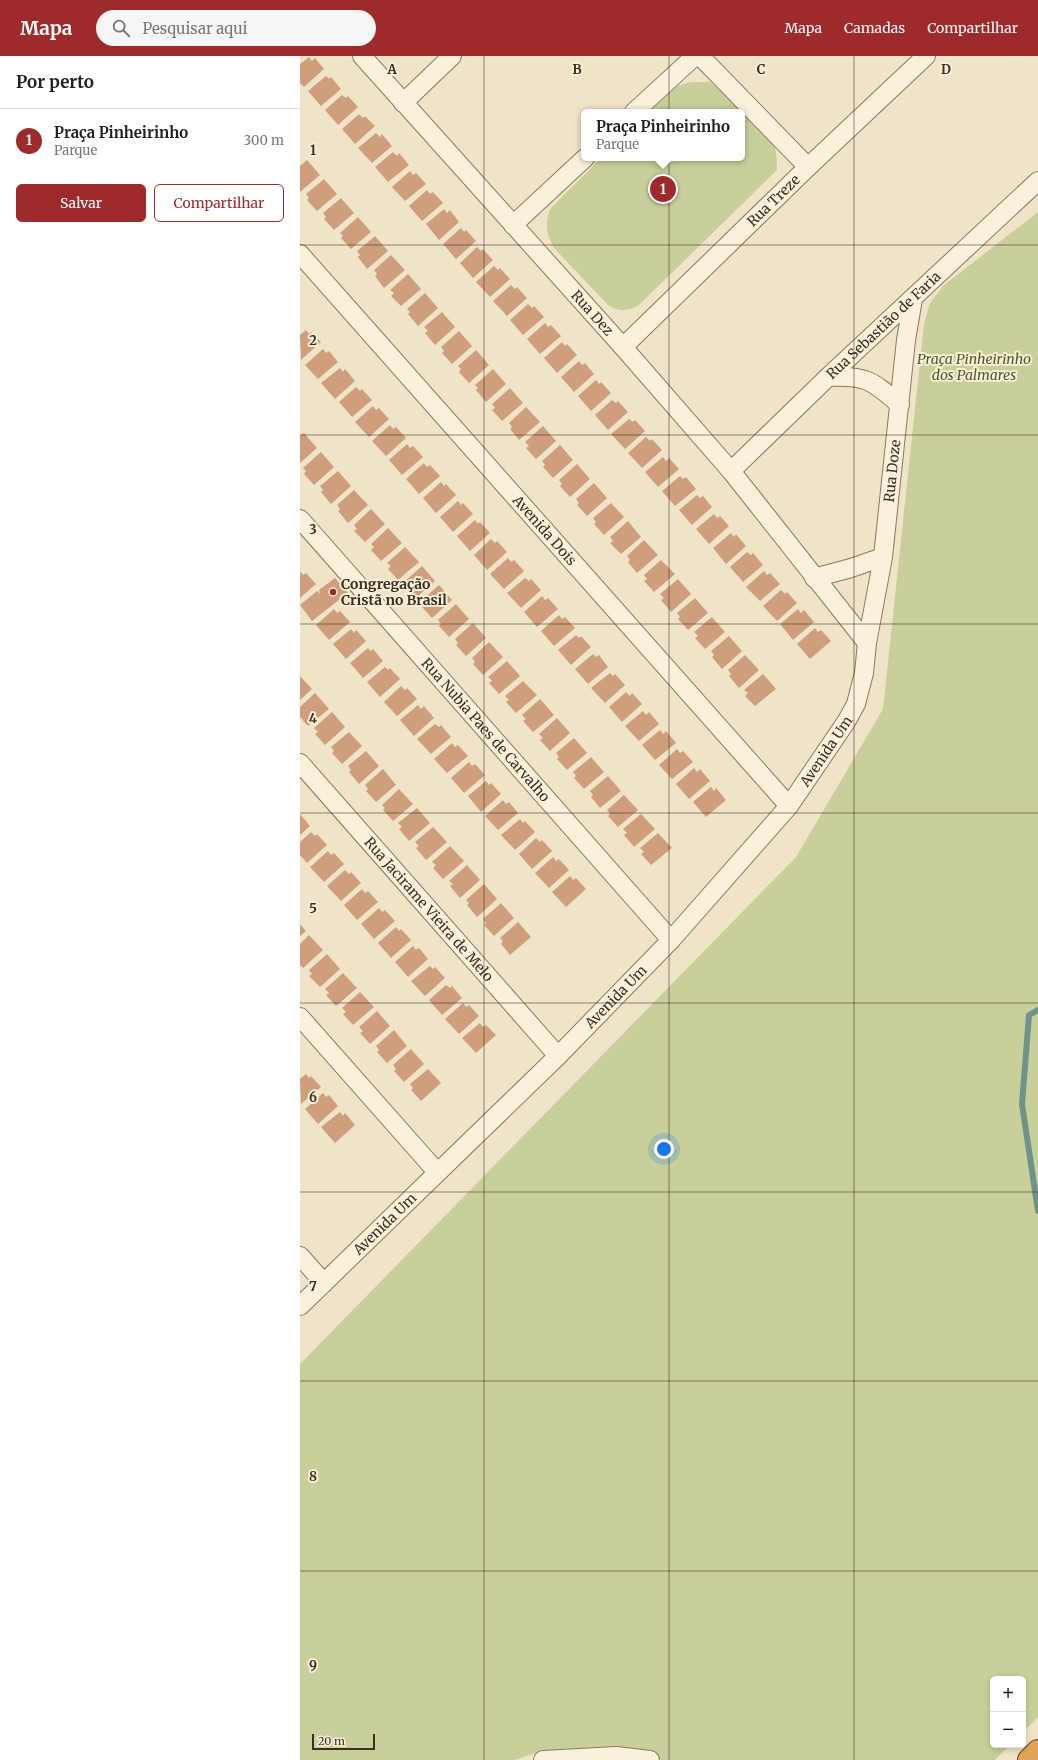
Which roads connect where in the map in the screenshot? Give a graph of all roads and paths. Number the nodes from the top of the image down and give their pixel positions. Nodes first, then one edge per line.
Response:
1 (362, 56) edge
2 (452, 56) edge
3 (694, 56) edge
4 (700, 56) edge
5 (926, 56) edge
6 (403, 103) junction
7 (637, 109) edge
8 (582, 161) edge
9 (808, 167) junction
10 (1038, 181) edge
11 (513, 225) junction
12 (300, 254) edge
13 (913, 299) junction
14 (623, 347) junction
15 (828, 377) junction
16 (900, 405) junction
17 (731, 471) junction
18 (300, 519) edge
19 (883, 557) junction
20 (814, 578) junction
21 (868, 643) junction
22 (300, 763) edge
23 (789, 806) junction
24 (671, 940) junction
25 (300, 1017) edge
26 (558, 1056) junction
27 (437, 1172) junction
28 (300, 1256) edge
29 (324, 1283) junction
30 (300, 1306) edge
31 (1038, 1751) edge
32 (542, 1760) edge
33 (650, 1760) edge
34 (1029, 1760) edge

1 - 6 street, Rua Dez
2 - 6 street
3 - 7 street
4 - 9 street
5 - 9 street, Rua Treze
6 - 11 street, Rua Dez
8 - 11 street
9 - 14 street, Rua Treze
10 - 13 street, Rua Sebastião de Faria
11 - 14 street, Rua Dez
12 - 23 street, Avenida Dois
13 - 15 street, Rua Sebastião de Faria
13 - 16 street, Rua Doze
14 - 17 street, Rua Dez
15 - 16 street
15 - 17 street, Rua Sebastião de Faria
16 - 19 street, Rua Doze
17 - 20 street, Rua Dez
18 - 24 street, Rua Nubia Paes de Carvalho
19 - 20 street
19 - 21 street, Rua Doze
20 - 21 street, Rua Dez
21 - 23 street, Avenida Um
22 - 26 street, Rua Jacirame Vieira de Melo
23 - 24 street, Avenida Um
24 - 26 street, Avenida Um
25 - 27 street
26 - 27 street, Avenida Um
27 - 29 street, Avenida Um
28 - 29 street
29 - 30 street, Avenida Um
31 - 34 highway
32 - 33 street

